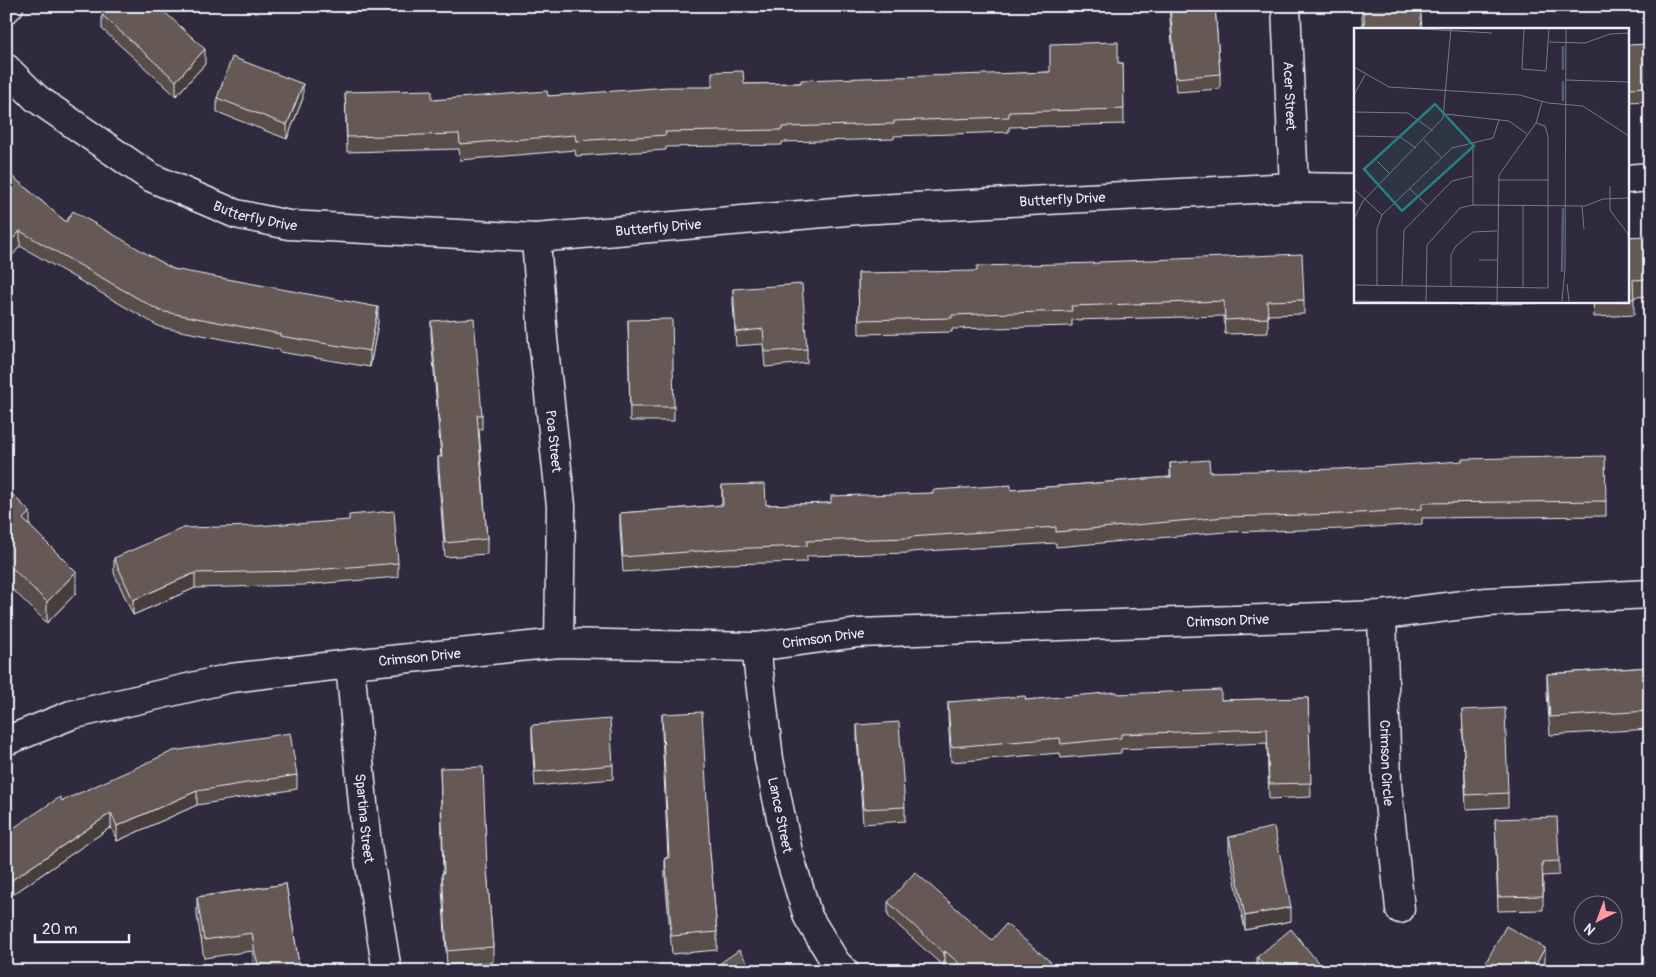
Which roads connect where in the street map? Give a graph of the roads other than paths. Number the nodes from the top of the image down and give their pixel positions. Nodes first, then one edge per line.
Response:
1 (9, 6) edge
2 (1286, 6) edge
3 (6, 10) edge
4 (6, 68) edge
5 (1650, 177) edge
6 (1628, 179) edge
7 (1294, 187) junction
8 (1354, 188) edge
9 (536, 238) junction
10 (1650, 594) edge
11 (1382, 615) junction
12 (558, 643) junction
13 (756, 647) junction
14 (350, 664) junction
15 (6, 741) edge
16 (1400, 909) dead end
17 (387, 971) edge
18 (844, 971) edge

1 - 3 street
2 - 7 street, Acer Street
4 - 9 street, Butterfly Drive
5 - 6 street
7 - 8 street, Butterfly Drive
7 - 9 street, Butterfly Drive
9 - 12 street, Poa Street
10 - 11 street, Crimson Drive
11 - 13 street, Crimson Drive
11 - 16 street, Crimson Circle
12 - 13 street, Crimson Drive
12 - 14 street, Crimson Drive
13 - 18 street, Lance Street
14 - 15 street, Crimson Drive
14 - 17 street, Spartina Street

